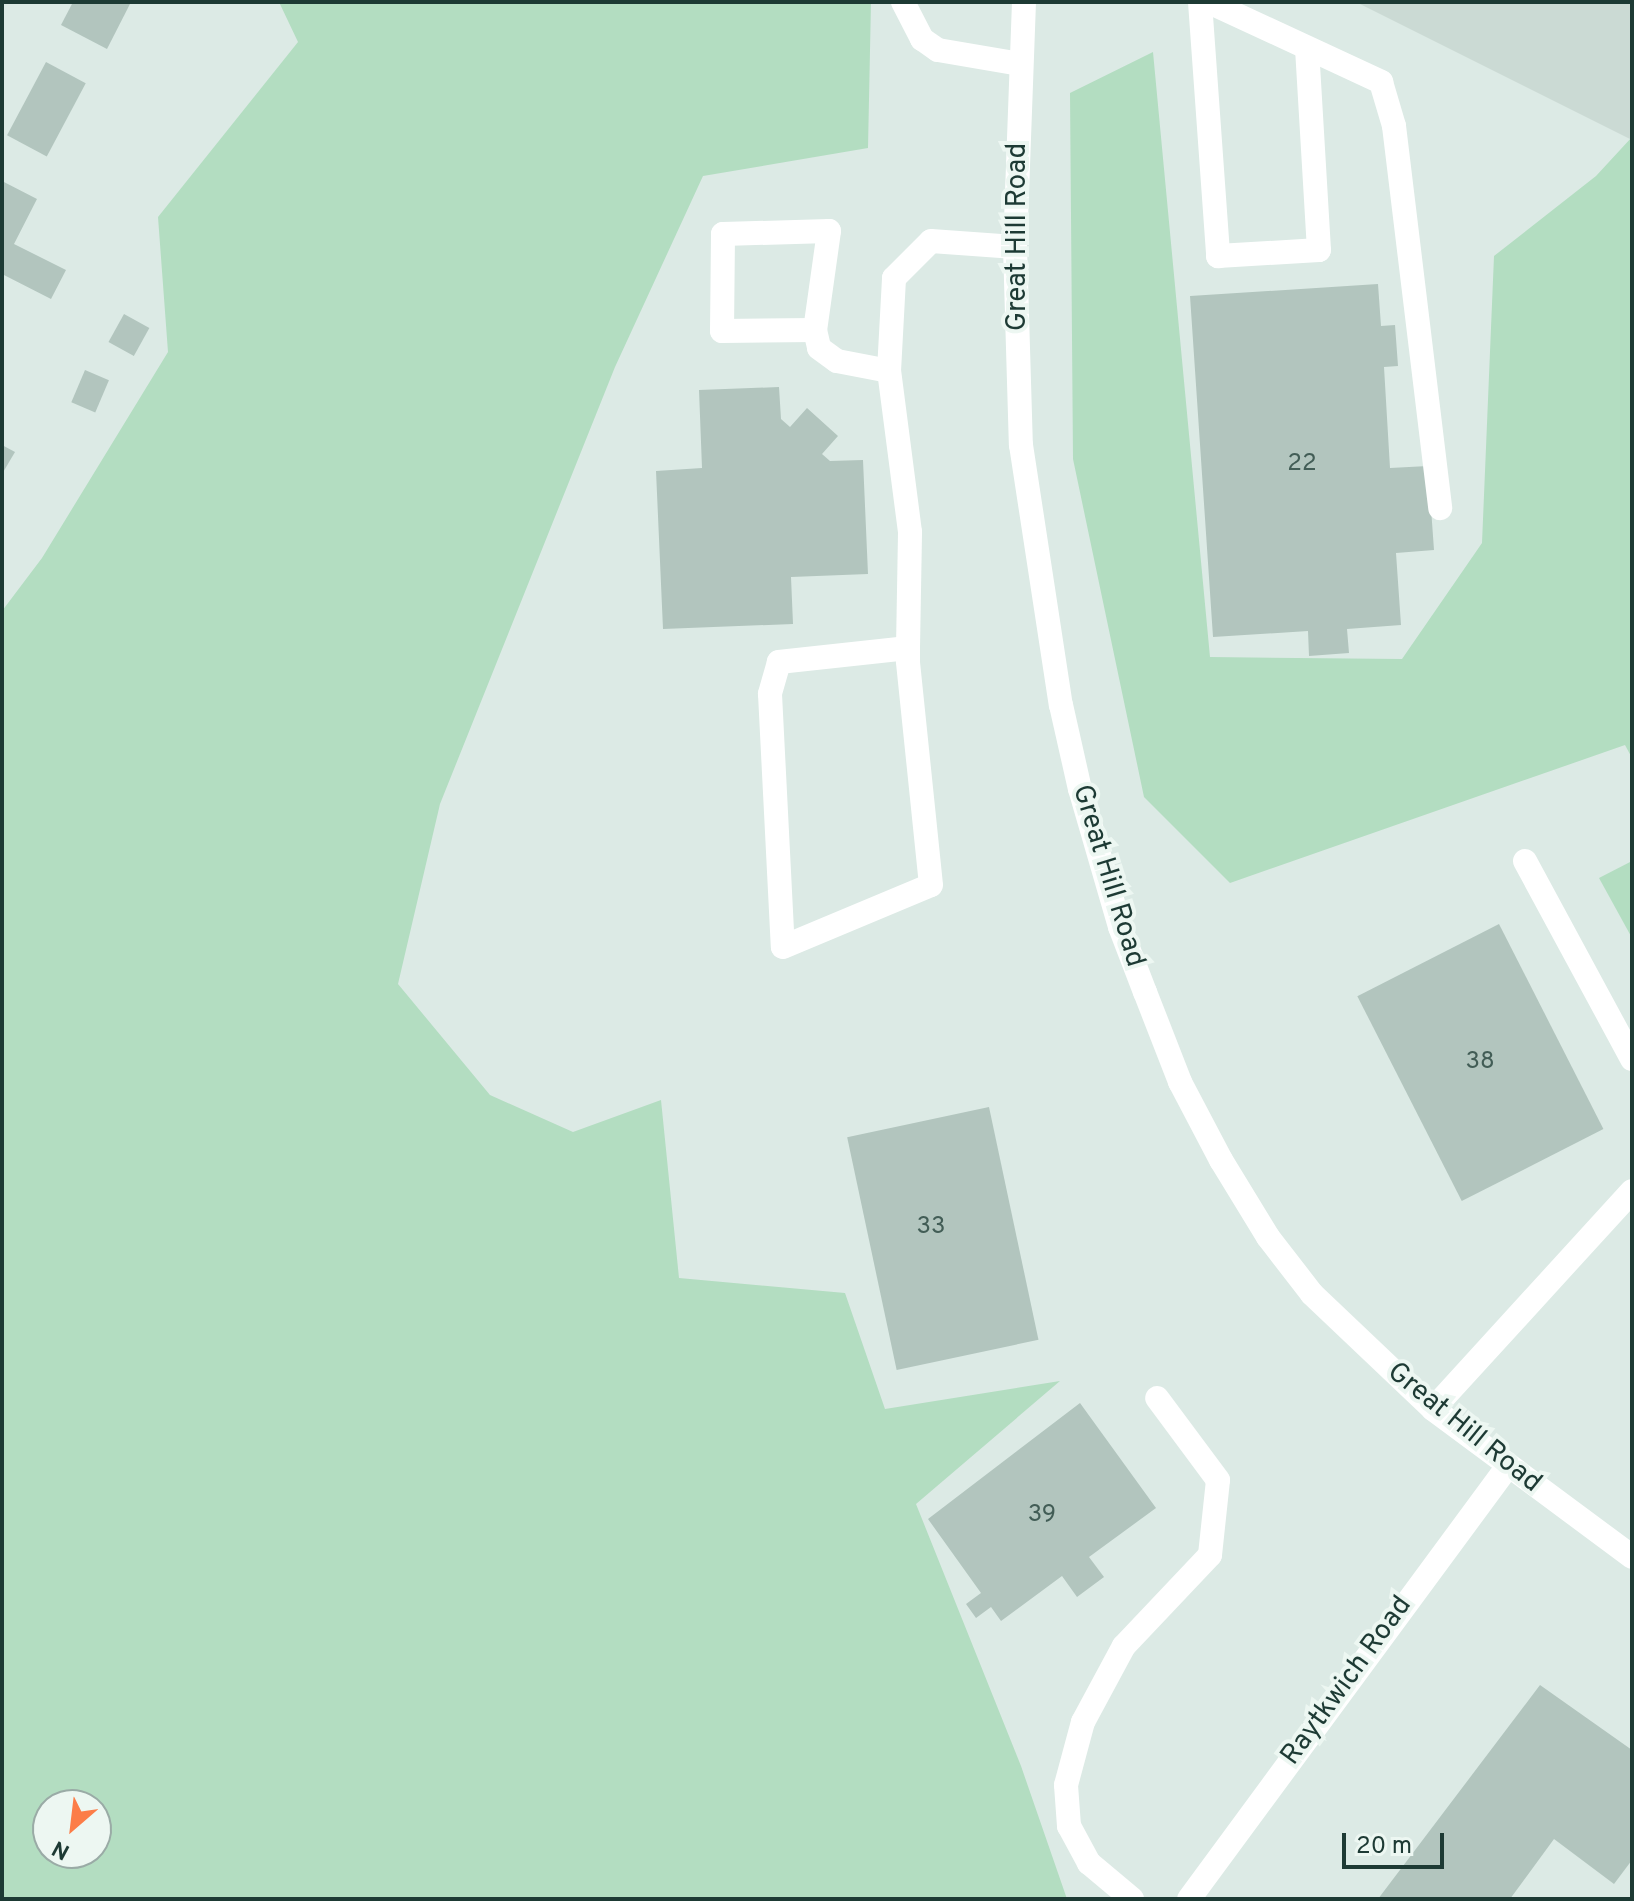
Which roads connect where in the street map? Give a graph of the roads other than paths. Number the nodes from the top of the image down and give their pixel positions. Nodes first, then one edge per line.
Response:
1 (903, 2) edge
2 (1024, 2) edge
3 (1200, 2) edge
4 (1209, 2) edge
5 (1307, 48) junction
6 (1020, 64) junction
7 (1015, 247) junction
8 (815, 330) junction
9 (889, 371) junction
10 (1440, 508) dead end
11 (908, 648) junction
12 (1525, 861) dead end
13 (1632, 1059) edge
14 (1632, 1191) edge
15 (1157, 1398) dead end
16 (1433, 1409) junction
17 (1508, 1466) junction
18 (1632, 1557) edge
19 (1132, 1899) edge
20 (1189, 1899) edge

1 - 6 street
2 - 6 street, Great Hill Road
3 - 5 street
4 - 5 street
5 - 10 street
6 - 7 street, Great Hill Road
7 - 9 street
7 - 16 street, Great Hill Road
8 - 8 street
8 - 9 street
9 - 11 street
11 - 11 street
12 - 13 street
14 - 16 street
15 - 19 street
16 - 17 street, Great Hill Road
17 - 18 street, Great Hill Road
17 - 20 street, Raytkwich Road

